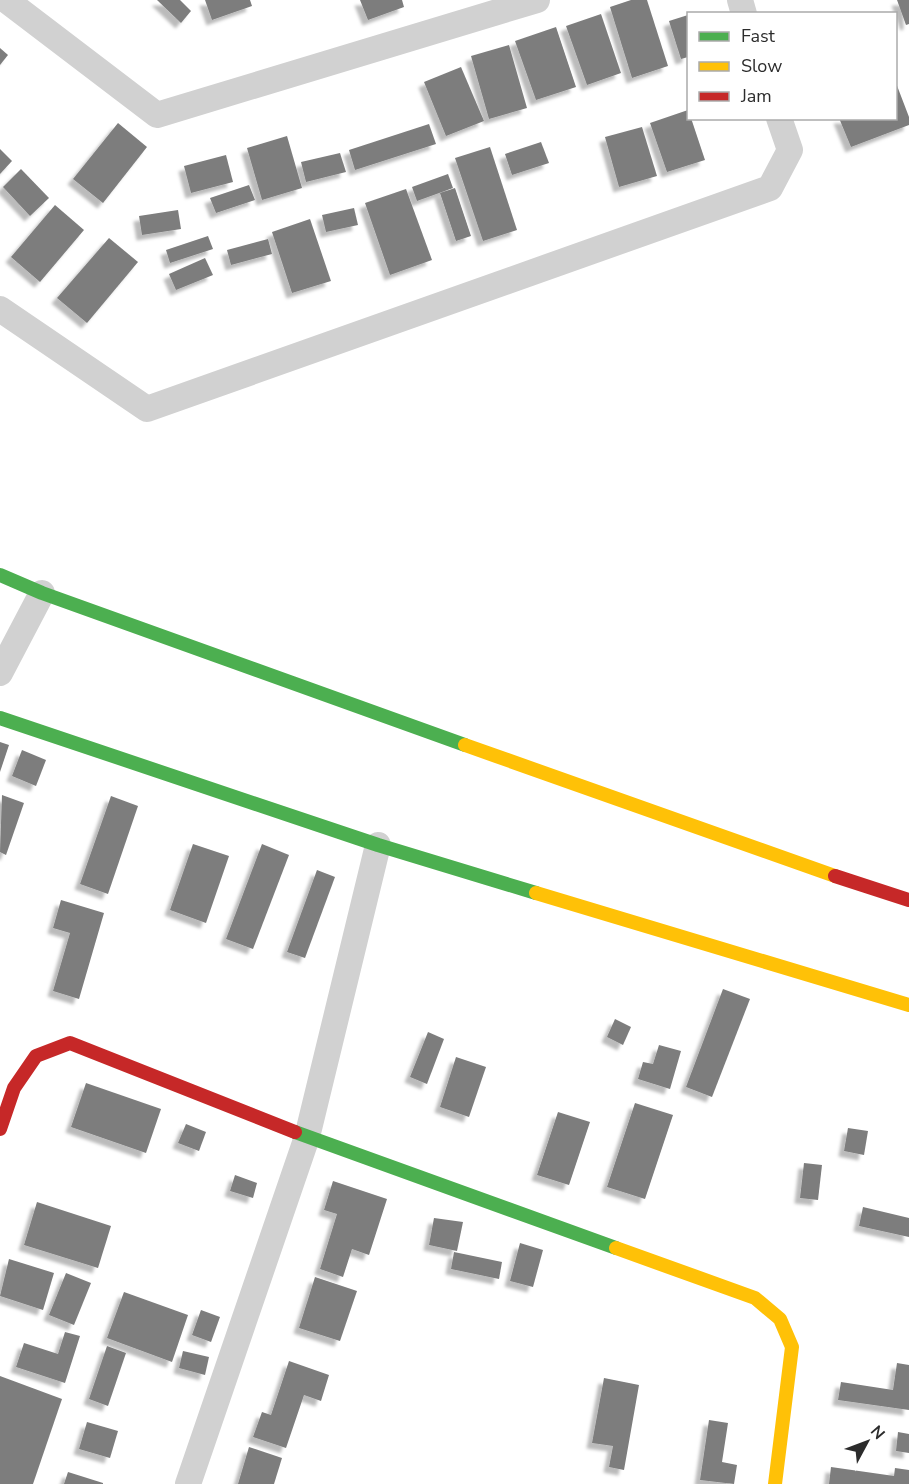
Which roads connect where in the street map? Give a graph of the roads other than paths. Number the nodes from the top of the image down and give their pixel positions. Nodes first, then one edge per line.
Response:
1 (6, 0) edge
2 (537, 0) edge
3 (780, 120) edge
4 (0, 309) edge
5 (0, 575) edge
6 (42, 593) junction
7 (0, 673) edge
8 (0, 718) edge
9 (378, 845) junction
10 (909, 900) edge
11 (909, 1005) edge
12 (0, 1129) edge
13 (308, 1137) junction
14 (188, 1484) edge
15 (775, 1484) edge

1 - 2 street
3 - 4 street
5 - 6 street
6 - 7 street
6 - 10 street
8 - 9 street
9 - 11 street
9 - 13 street
12 - 13 street
13 - 14 street
13 - 15 street

